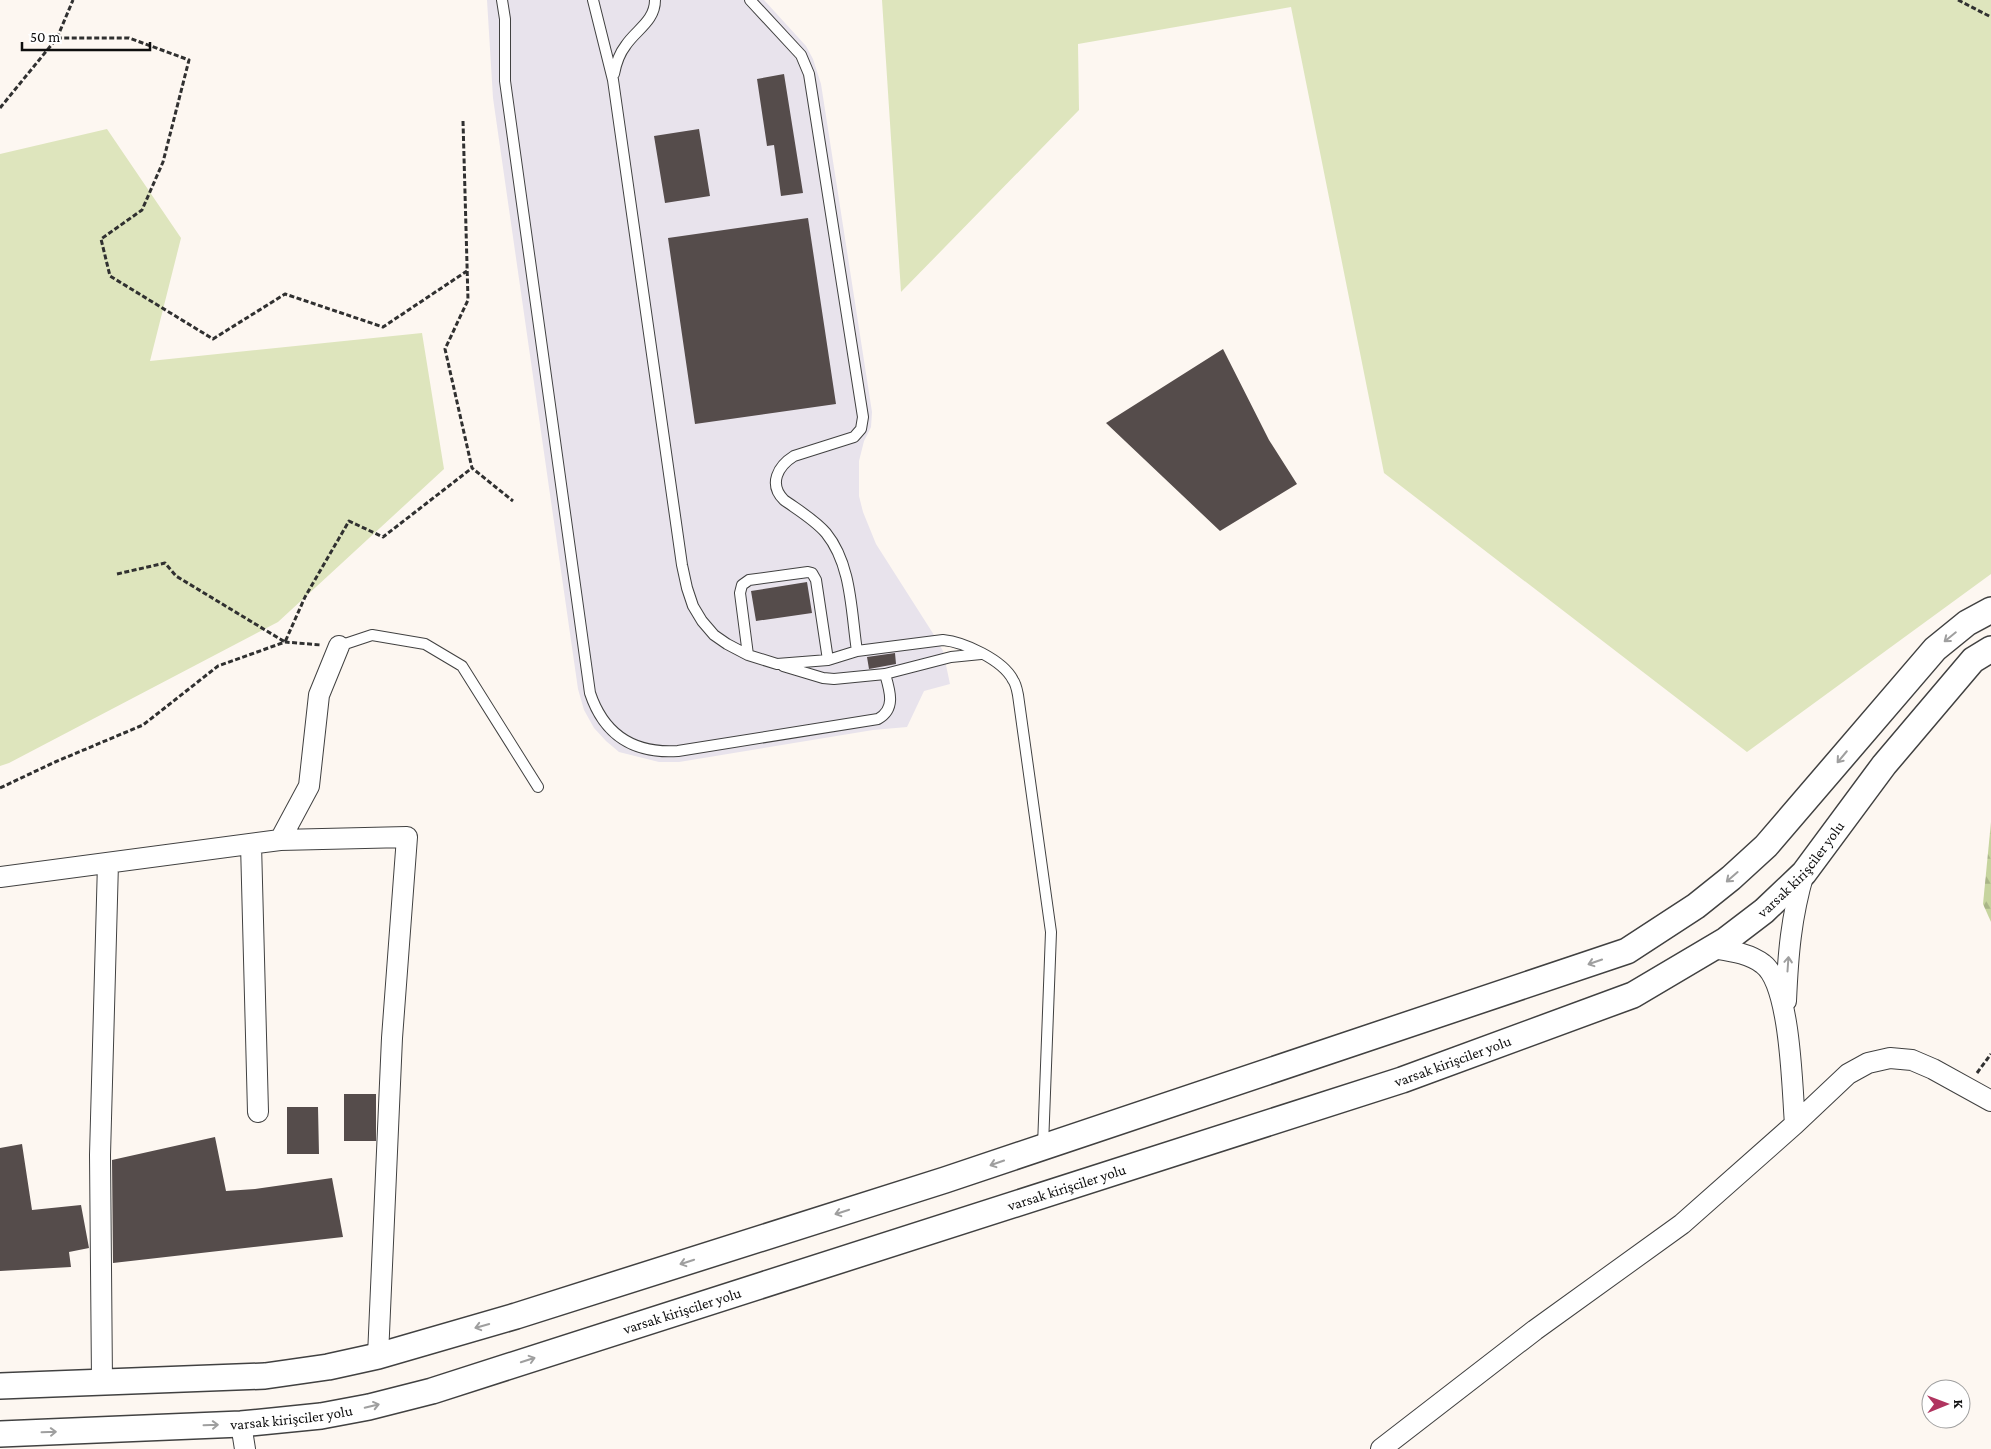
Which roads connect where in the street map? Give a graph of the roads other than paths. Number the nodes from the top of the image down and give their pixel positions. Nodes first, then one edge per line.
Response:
1 (502, 0) edge
2 (594, 0) edge
3 (655, 0) edge
4 (750, 0) edge
5 (613, 80) junction
6 (1991, 610) edge
7 (339, 646) joint
8 (1991, 649) edge
9 (857, 651) junction
10 (982, 654) junction
11 (748, 655) junction
12 (828, 660) junction
13 (777, 664) junction
14 (885, 674) junction
15 (538, 787) dead end
16 (280, 840) junction
17 (252, 844) junction
18 (108, 863) junction
19 (1804, 872) junction
20 (0, 876) edge
21 (1712, 948) junction
22 (1785, 1013) junction
23 (1991, 1101) edge
24 (258, 1112) dead end
25 (1796, 1124) junction
26 (1043, 1147) junction
27 (378, 1356) junction
28 (102, 1382) junction
29 (0, 1386) edge
30 (241, 1424) junction
31 (0, 1434) edge
32 (245, 1449) edge
33 (1381, 1449) edge

1 - 14 lane
2 - 5 lane
3 - 5 lane
4 - 9 lane
5 - 11 lane
6 -> 26 street
7 - 15 lane
7 - 16 street
8 - 19 street, varsak kirişciler yolu
9 - 10 lane
9 - 12 lane
10 - 14 lane
10 - 26 lane
11 - 12 lane
11 - 13 lane
12 - 13 lane
13 - 14 lane
16 - 17 street
16 - 27 street
17 - 18 street
17 - 24 street
18 - 20 street
18 - 28 street
19 - 21 street, varsak kirişciler yolu
22 -> 19 street
21 - 22 street
30 -> 21 street, varsak kirişciler yolu
22 - 25 street
23 - 25 street
25 - 33 street
26 -> 27 street
27 - 28 street
28 - 29 street
31 -> 30 street, varsak kirişciler yolu
30 - 32 street

